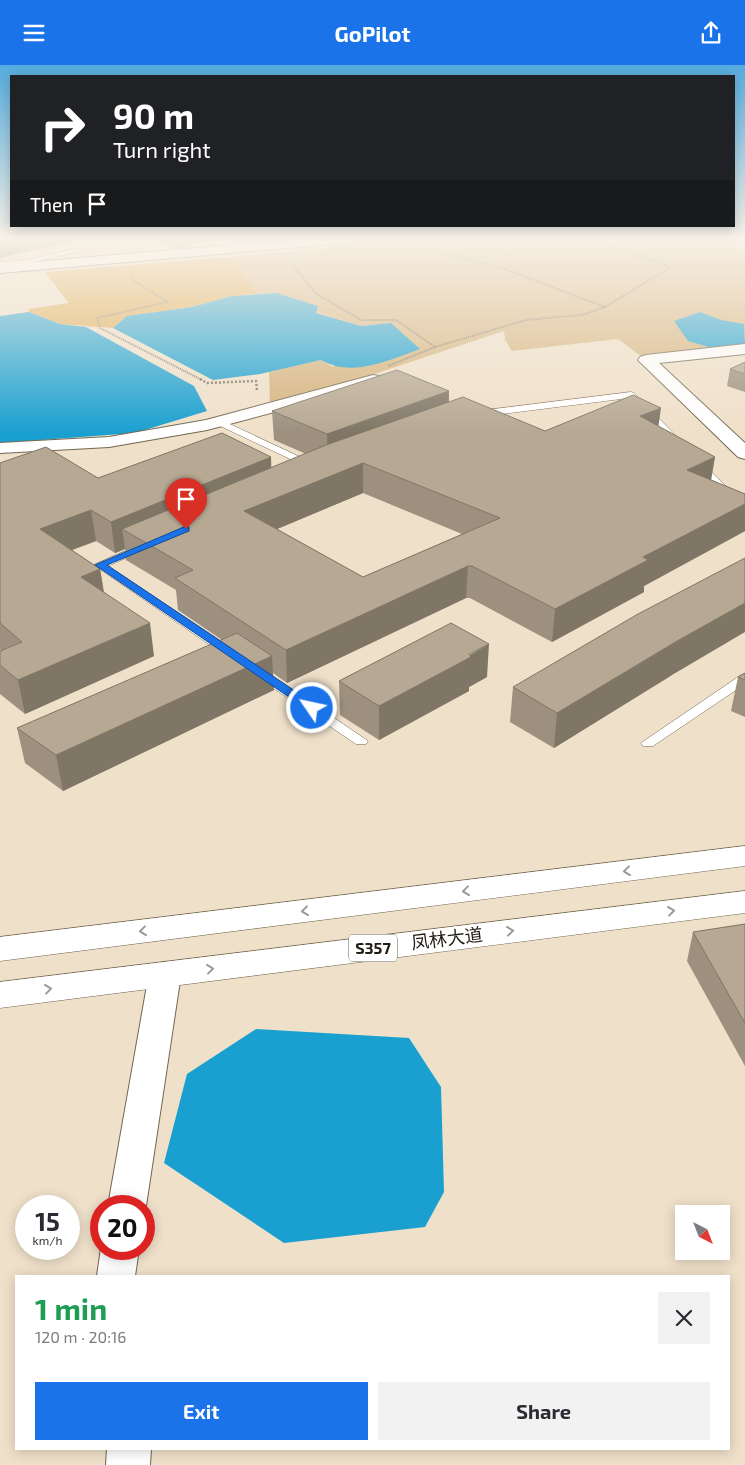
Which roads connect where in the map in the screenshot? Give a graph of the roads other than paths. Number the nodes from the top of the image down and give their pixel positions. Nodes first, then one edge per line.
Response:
1 (745, 349) edge
2 (373, 380) edge
3 (472, 416) edge
4 (218, 421) junction
5 (0, 448) edge
6 (745, 453) edge
7 (305, 479) edge
8 (745, 511) edge
9 (153, 542) edge
10 (745, 678) edge
11 (361, 741) dead end
12 (648, 743) dead end
13 (745, 856) edge
14 (745, 902) edge
15 (0, 949) edge
16 (165, 974) junction
17 (0, 995) edge
18 (129, 1195) edge
19 (118, 1260) edge
20 (116, 1275) edge
21 (129, 1450) edge
22 (128, 1465) edge

1 - 6 street
2 - 4 street
3 - 8 lane
4 - 5 street
4 - 7 lane
9 - 11 lane
10 - 12 lane
13 -> 15 main road
16 -> 14 main road, 凤林大道 / S357
17 -> 16 main road, 凤林大道 / S357
16 - 18 street
19 - 20 street
21 - 22 street

